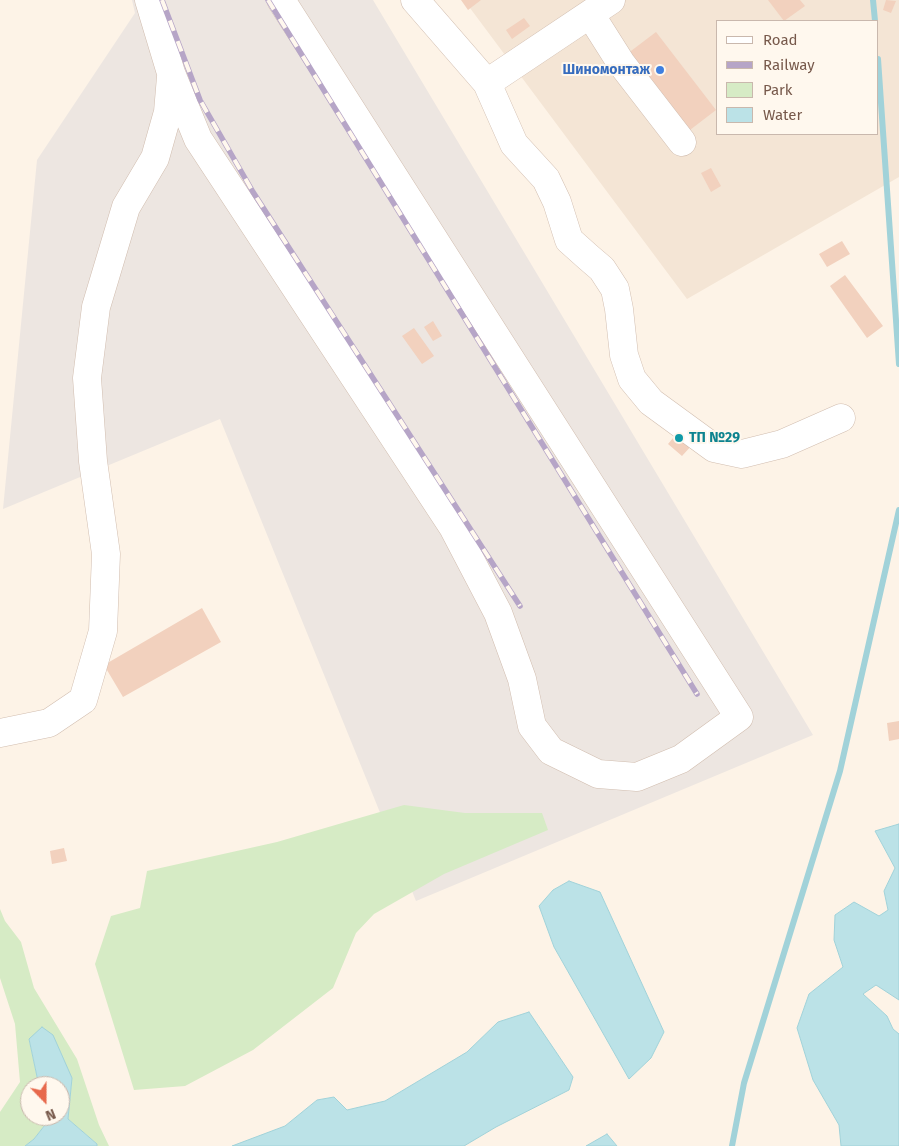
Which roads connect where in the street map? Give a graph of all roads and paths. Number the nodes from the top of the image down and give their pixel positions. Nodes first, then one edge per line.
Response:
1 (150, 0) edge
2 (281, 0) edge
3 (415, 0) edge
4 (600, 7) edge
5 (171, 73) junction
6 (488, 83) junction
7 (682, 142) dead end
8 (841, 418) dead end
9 (0, 733) edge

1 - 5 street
2 - 5 street
3 - 6 street
4 - 6 street
4 - 7 street
5 - 9 street
6 - 8 street

